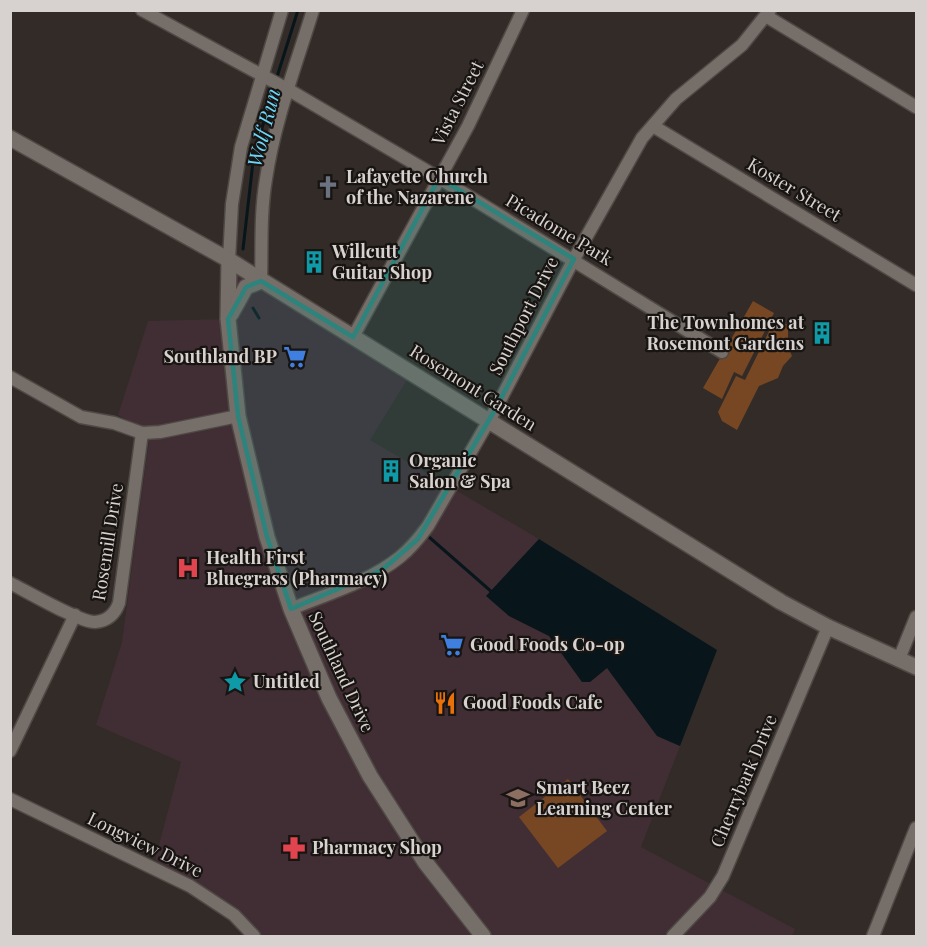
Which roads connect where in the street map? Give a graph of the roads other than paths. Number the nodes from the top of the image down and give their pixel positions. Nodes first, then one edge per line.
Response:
1 (142, 10) edge
2 (282, 10) edge
3 (313, 10) edge
4 (523, 10) edge
5 (768, 13) edge
6 (264, 77) junction
7 (286, 89) junction
8 (916, 107) edge
9 (653, 126) junction
10 (10, 138) edge
11 (439, 178) junction
12 (574, 259) junction
13 (229, 260) junction
14 (261, 281) junction
15 (916, 285) edge
16 (228, 319) junction
17 (353, 337) junction
18 (722, 352) dead end
19 (10, 377) edge
20 (238, 416) junction
21 (489, 422) junction
22 (142, 433) junction
23 (10, 584) edge
24 (291, 609) junction
25 (75, 615) junction
26 (916, 617) edge
27 (828, 627) junction
28 (900, 659) junction
29 (916, 667) edge
30 (10, 751) edge
31 (10, 800) edge
32 (916, 828) edge
33 (254, 936) edge
34 (483, 936) edge
35 (673, 936) edge
36 (873, 936) edge

1 - 6 street, Picadome Park
2 - 6 street
3 - 7 street
4 - 11 street, Vista Street
5 - 8 street
5 - 9 street, Southport Drive
6 - 7 street, Picadome Park
6 - 13 street
7 - 11 street, Picadome Park
7 - 14 street
9 - 12 street, Southport Drive
9 - 15 street, Koster Street
10 - 13 main road, Rosemont Garden
11 - 12 street, Picadome Park
11 - 17 street, Vista Street
12 - 18 street, Picadome Park
12 - 21 street, Southport Drive
13 - 14 main road, Rosemont Garden
13 - 16 main road, Southland Drive
14 - 16 main road
14 - 17 main road, Rosemont Garden
16 - 20 main road, Southland Drive
17 - 21 main road, Rosemont Garden
19 - 22 street
20 - 22 street
20 - 24 main road, Southland Drive
21 - 24 street, Southport Drive
21 - 27 main road, Rosemont Garden
22 - 25 street, Rosemill Drive
23 - 25 street, Rosemill Drive
24 - 34 main road, Southland Drive
25 - 30 street
26 - 28 street
27 - 28 main road, Rosemont Garden
27 - 35 street, Cherrybark Drive
28 - 29 main road, Rosemont Garden
31 - 33 street, Longview Drive
32 - 36 street

